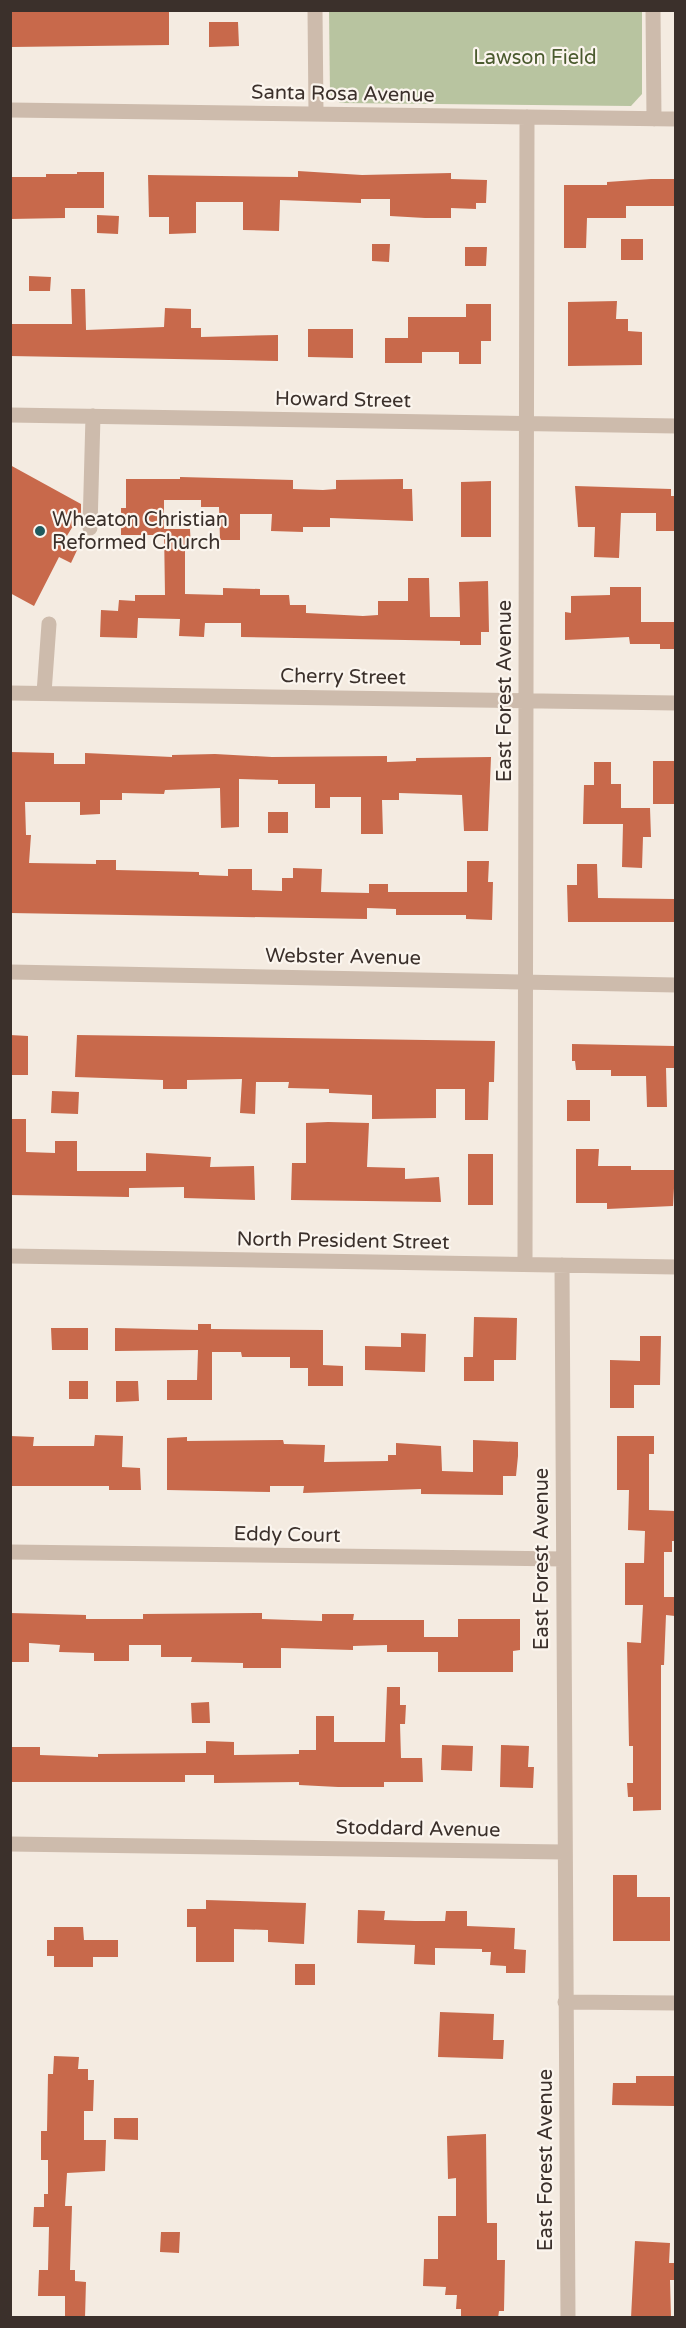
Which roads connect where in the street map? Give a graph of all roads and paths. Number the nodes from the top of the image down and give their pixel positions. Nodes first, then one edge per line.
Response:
1 (315, 10) edge
2 (653, 10) edge
3 (10, 110) edge
4 (316, 114) junction
5 (526, 117) junction
6 (654, 119) junction
7 (675, 119) edge
8 (10, 415) edge
9 (93, 416) junction
10 (526, 424) junction
11 (675, 426) edge
12 (90, 528) dead end
13 (49, 624) dead end
14 (10, 693) edge
15 (44, 693) junction
16 (526, 700) junction
17 (675, 703) edge
18 (10, 972) edge
19 (526, 981) junction
20 (675, 985) edge
21 (10, 1256) edge
22 (525, 1264) junction
23 (562, 1265) junction
24 (675, 1267) edge
25 (10, 1552) edge
26 (563, 1559) junction
27 (10, 1844) edge
28 (564, 1852) junction
29 (565, 2002) junction
30 (675, 2003) edge
31 (568, 2318) edge

1 - 4 street
2 - 6 street
3 - 4 street, Santa Rosa Avenue
4 - 5 street, Santa Rosa Avenue
5 - 6 street, Santa Rosa Avenue
5 - 10 street, East Forest Avenue
6 - 7 street, Santa Rosa Avenue
8 - 9 street, Howard Street
9 - 10 street, Howard Street
9 - 12 street
10 - 11 street, Howard Street
10 - 16 street, East Forest Avenue
13 - 15 street
14 - 15 street, Cherry Street
15 - 16 street, Cherry Street
16 - 17 street, Cherry Street
16 - 19 street, East Forest Avenue
18 - 19 street, Webster Avenue
19 - 20 street, Webster Avenue
19 - 22 street, East Forest Avenue
21 - 22 street, North President Street
22 - 23 street, North President Street
23 - 24 street, North President Street
23 - 26 street, East Forest Avenue
25 - 26 street, Eddy Court
26 - 28 street, East Forest Avenue
27 - 28 street, Stoddard Avenue
28 - 29 street
29 - 30 street
29 - 31 street, East Forest Avenue

